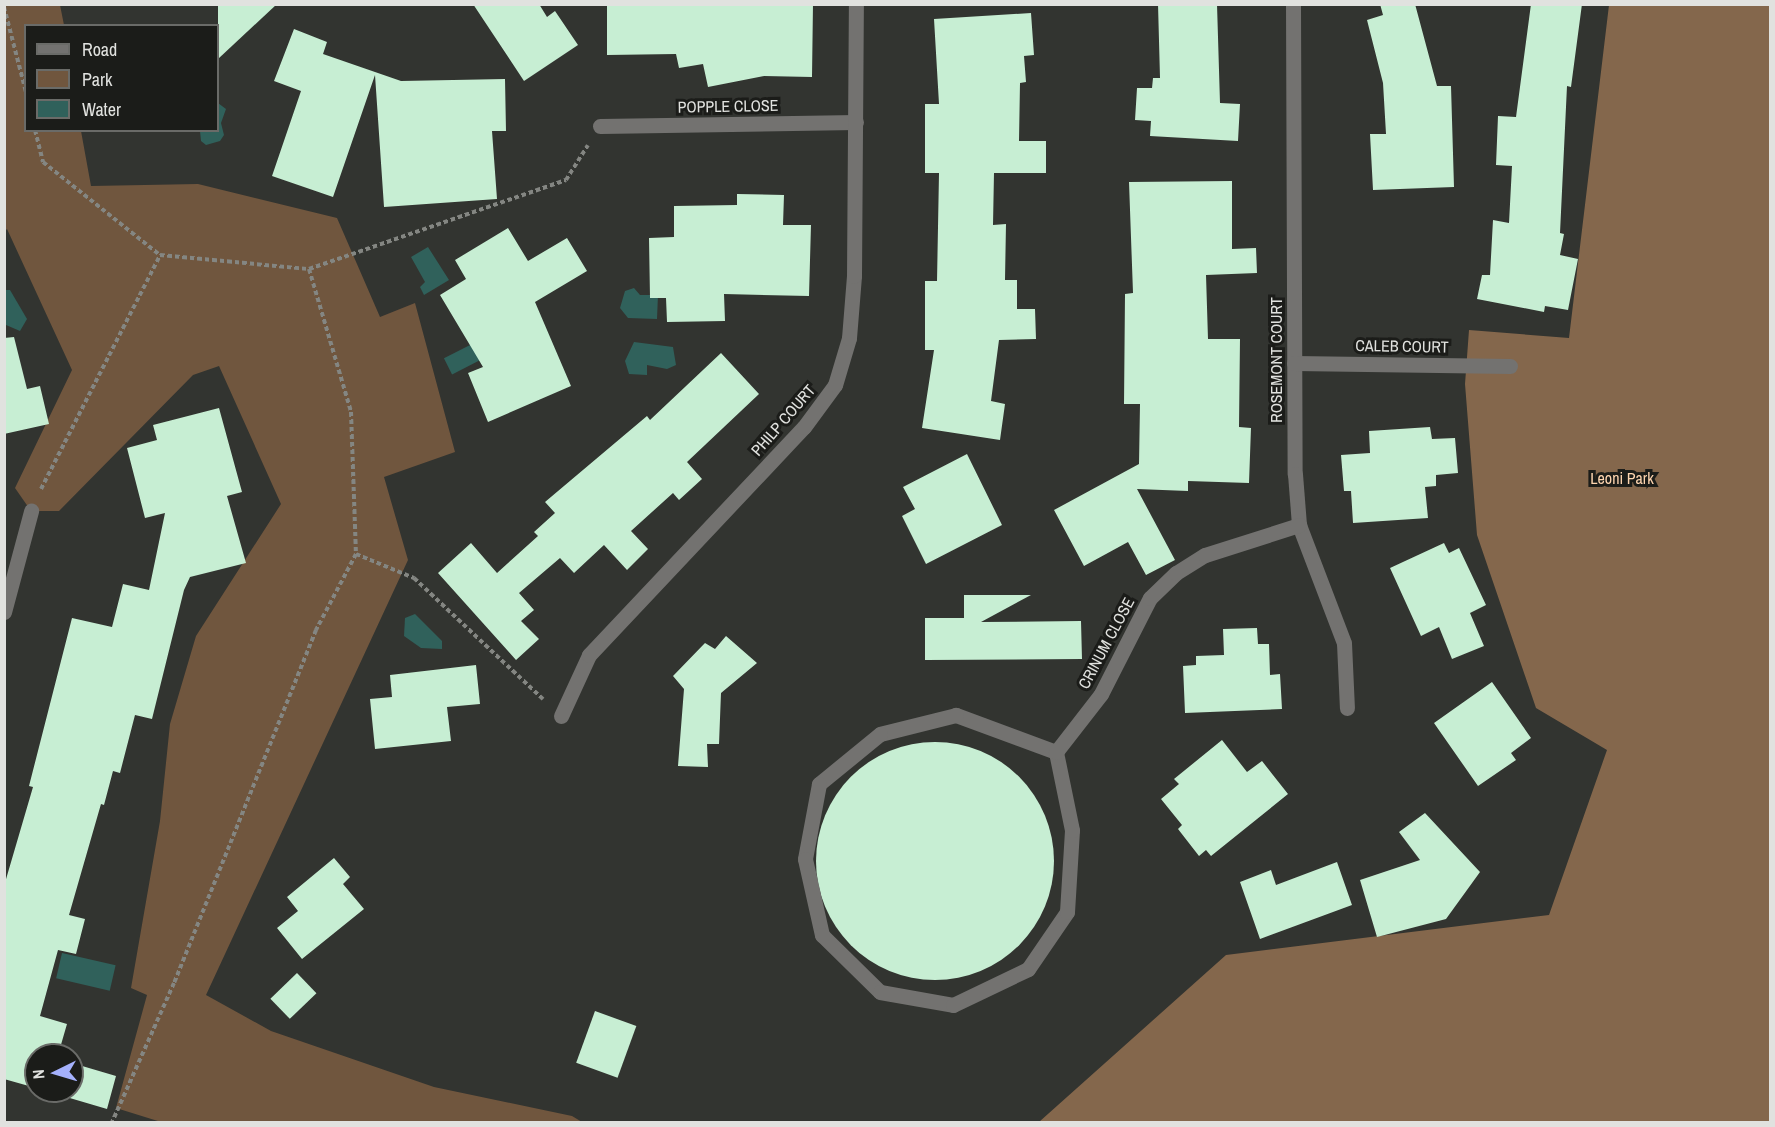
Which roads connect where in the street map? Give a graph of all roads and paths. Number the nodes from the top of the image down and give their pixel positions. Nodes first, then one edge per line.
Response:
1 (856, 4) edge
2 (1293, 4) edge
3 (4, 7) edge
4 (24, 84) edge
5 (856, 122) junction
6 (600, 126) joint
7 (36, 132) edge
8 (160, 255) junction
9 (309, 269) junction
10 (1294, 363) junction
11 (1510, 366) dead end
12 (31, 511) joint
13 (1299, 525) junction
14 (356, 554) junction
15 (4, 612) edge
16 (1347, 708) dead end
17 (561, 716) joint
18 (1056, 752) junction
19 (112, 1122) edge

1 - 5 street, PHILP COURT
2 - 10 street, ROSEMONT COURT
3 - 4 path
5 - 6 street, POPPLE CLOSE
5 - 17 street, PHILP COURT
6 - 9 path
7 - 8 path
8 - 9 path
8 - 12 path
9 - 14 path
10 - 11 street, CALEB COURT
10 - 13 street, ROSEMONT COURT
12 - 15 street
13 - 16 street, ROSEMONT COURT
13 - 18 street, CRINUM CLOSE
14 - 17 path
14 - 19 path
18 - 18 street

